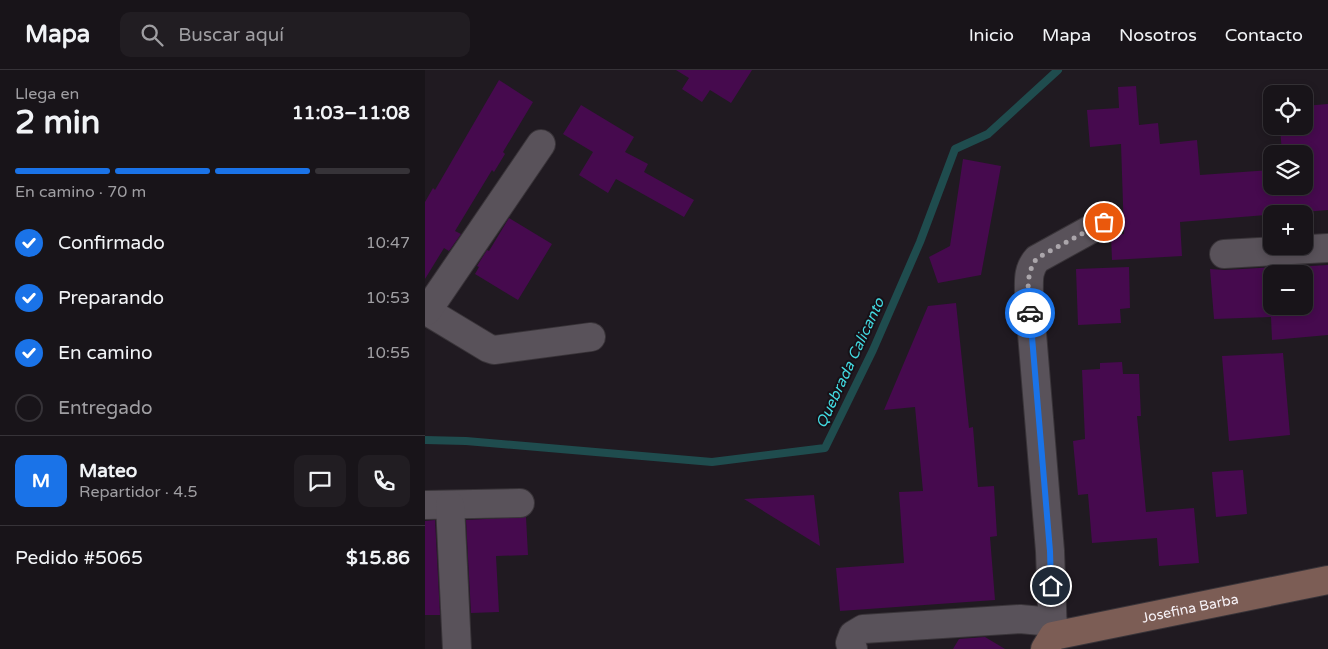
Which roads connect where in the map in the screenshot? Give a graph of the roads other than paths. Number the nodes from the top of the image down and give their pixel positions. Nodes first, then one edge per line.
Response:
1 (541, 144) dead end
2 (1104, 222) dead end
3 (1328, 248) edge
4 (1224, 254) dead end
5 (426, 310) edge
6 (591, 337) dead end
7 (520, 503) dead end
8 (438, 505) edge
9 (1328, 580) edge
10 (1050, 636) edge
11 (457, 649) edge
12 (853, 649) edge

1 - 5 street
2 - 10 street
3 - 4 street
5 - 6 street
7 - 8 street
8 - 11 street
9 - 10 street, Josefina Barba
10 - 12 street

